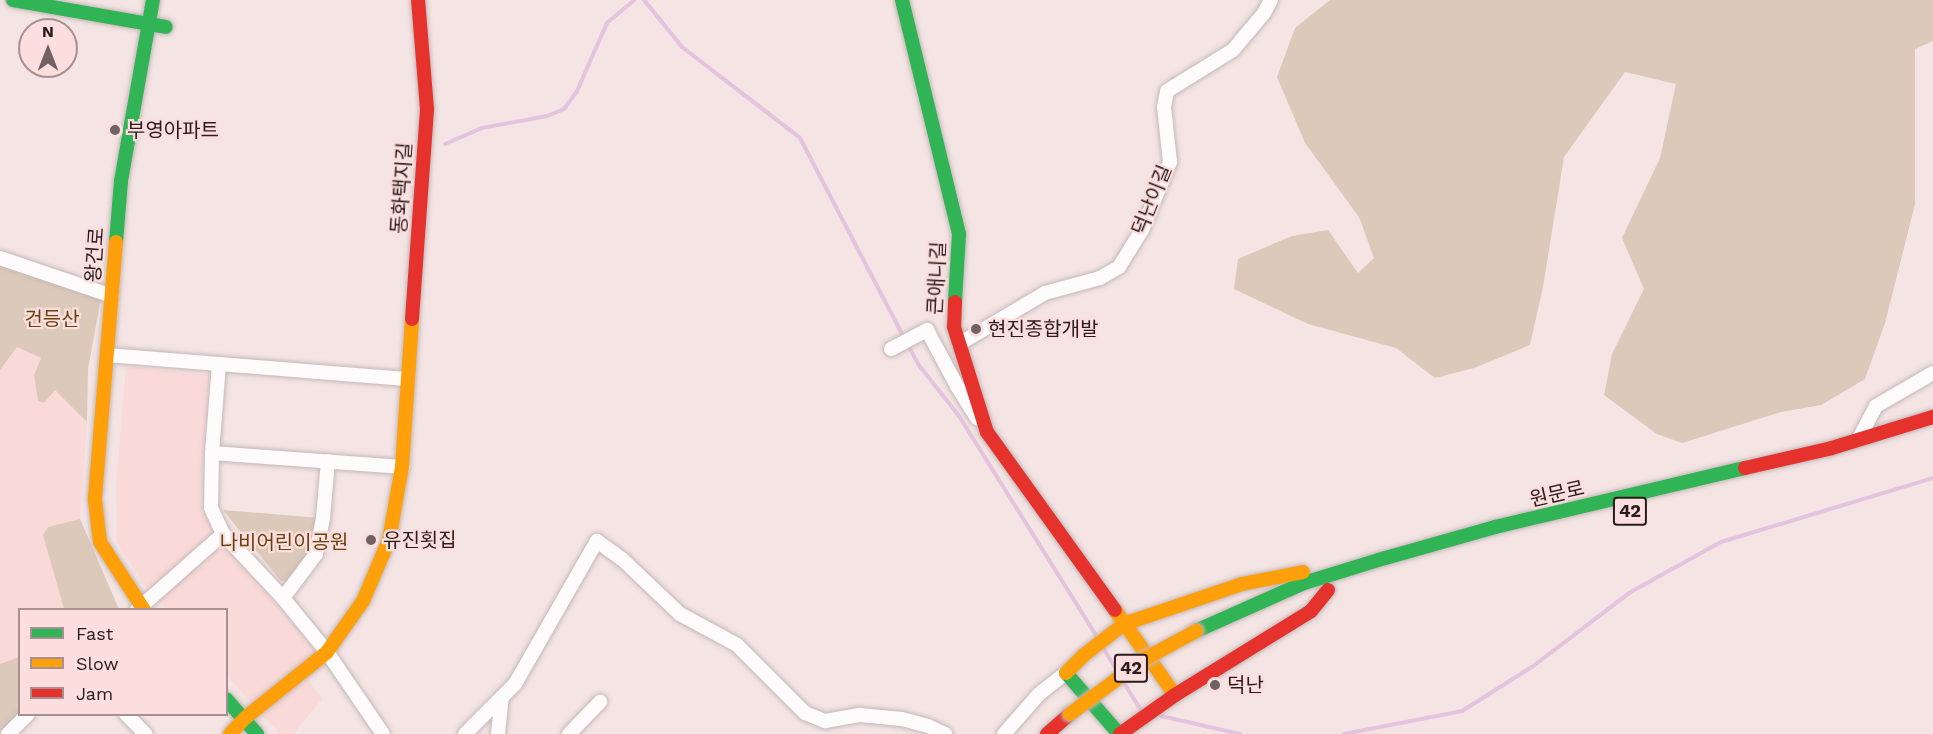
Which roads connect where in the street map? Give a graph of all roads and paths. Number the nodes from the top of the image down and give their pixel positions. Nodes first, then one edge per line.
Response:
1 (13, 0) edge
2 (153, 0) edge
3 (418, 0) edge
4 (902, 0) edge
5 (1271, 0) edge
6 (150, 26) junction
7 (166, 27) dead end
8 (0, 258) edge
9 (112, 296) junction
10 (959, 344) junction
11 (893, 348) dead end
12 (108, 355) junction
13 (219, 364) junction
14 (1933, 373) edge
15 (408, 379) junction
16 (1933, 417) edge
17 (987, 432) junction
18 (1858, 440) junction
19 (212, 453) junction
20 (328, 461) junction
21 (402, 467) junction
22 (223, 534) junction
23 (1456, 553) dead end
24 (1385, 558) junction
25 (1328, 590) junction
26 (283, 598) junction
27 (141, 608) edge
28 (1118, 628) junction
29 (1199, 637) junction
30 (327, 652) junction
31 (1066, 673) junction
32 (1143, 679) dead end
33 (1175, 695) junction
34 (502, 697) junction
35 (228, 701) edge
36 (600, 702) dead end
37 (1112, 702) dead end
38 (26, 716) edge
39 (245, 718) junction
40 (1087, 722) dead end
41 (135, 724) edge
42 (8, 734) edge
43 (125, 734) edge
44 (230, 734) edge
45 (257, 734) edge
46 (383, 734) edge
47 (465, 734) edge
48 (498, 734) edge
49 (570, 734) edge
50 (945, 734) edge
51 (1004, 734) edge
52 (1047, 734) edge
53 (1119, 734) edge

1 - 6 main road
2 - 6 main road, 왕건로
3 - 15 main road, 동화택지길
4 - 10 main road, 큰애니길
5 - 10 street, 덕난이길
6 - 7 main road
6 - 9 main road, 왕건로
8 - 9 street
9 - 12 main road, 왕건로
10 - 17 main road, 큰애니길
11 - 17 street
12 - 13 street
12 - 27 main road, 왕건로
13 - 15 street
13 - 19 street
14 - 18 street
15 - 21 main road, 동화택지길
16 - 18 main road, 원문로 / 42
17 - 28 main road, 큰애니길
18 - 24 main road, 원문로 / 42
19 - 20 street
19 - 22 street
20 - 21 street
20 - 26 street
21 - 30 main road, 동화택지길
22 - 26 street
22 - 27 street
23 - 25 main road, 42
24 - 28 main road
24 - 29 main road, 원문로 / 42
25 - 29 main road, 42
25 - 33 main road
26 - 30 street
28 - 31 main road
28 - 33 main road, 큰애니길
29 - 32 main road, 42
29 - 52 main road, 42, bridge
30 - 39 main road, 동화택지길
30 - 46 street
31 - 51 street
31 - 53 main road
33 - 53 main road
34 - 47 street
34 - 48 street
34 - 50 street
35 - 39 main road
36 - 49 street
37 - 40 main road, 42
38 - 42 street
39 - 44 main road
39 - 45 main road
41 - 43 street

